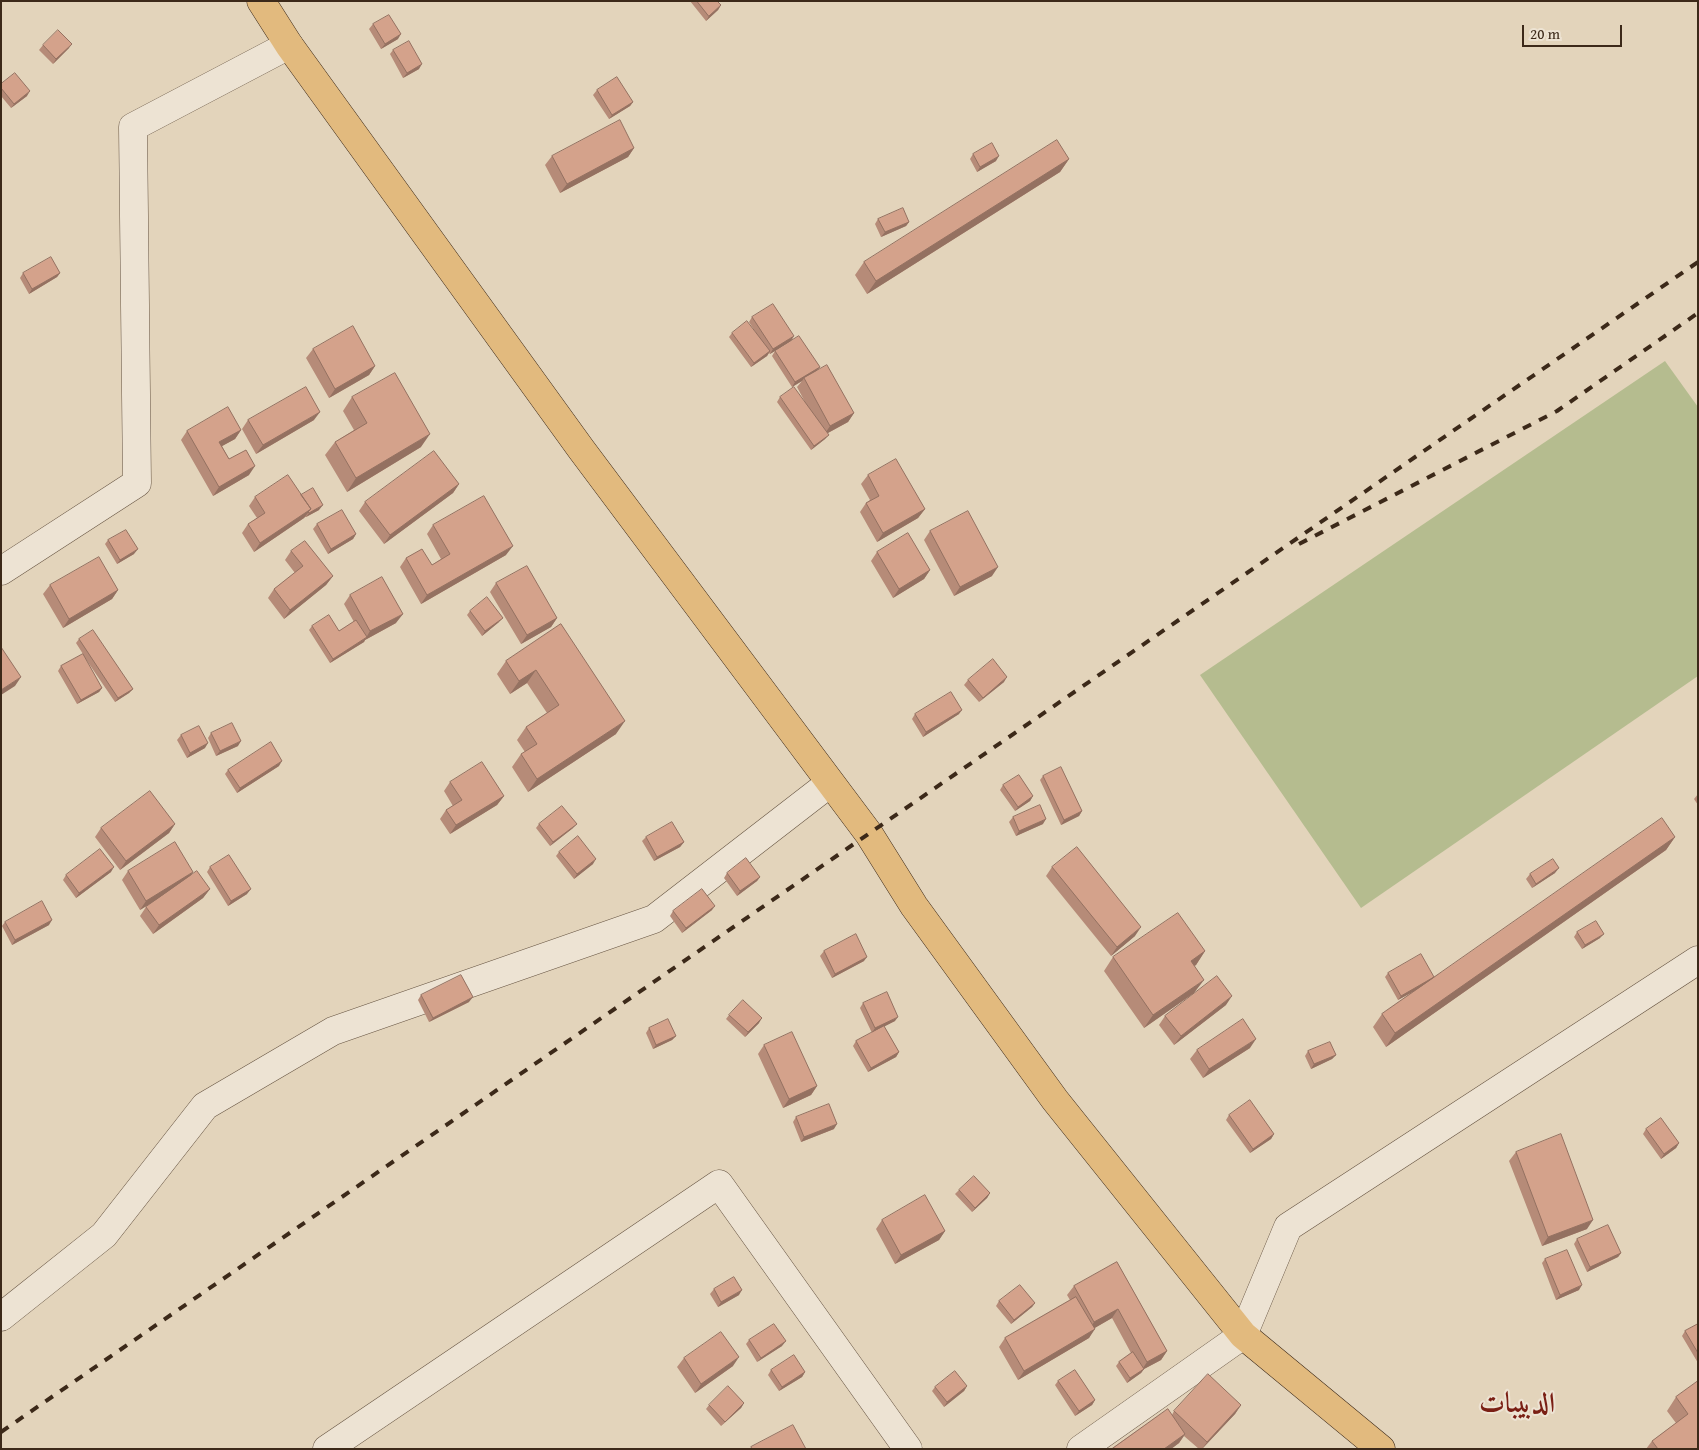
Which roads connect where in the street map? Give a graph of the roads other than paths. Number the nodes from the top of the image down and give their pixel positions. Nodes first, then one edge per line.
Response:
1 (261, 1) edge
2 (289, 45) junction
3 (1, 571) edge
4 (830, 783) junction
5 (1698, 960) edge
6 (1, 1317) edge
7 (1243, 1335) junction
8 (327, 1449) edge
9 (908, 1449) edge
10 (1081, 1449) edge
11 (1381, 1449) edge

1 - 2 main road
2 - 3 street
2 - 4 main road
4 - 6 street
4 - 7 main road
5 - 7 street
7 - 10 street
7 - 11 main road
8 - 9 street

